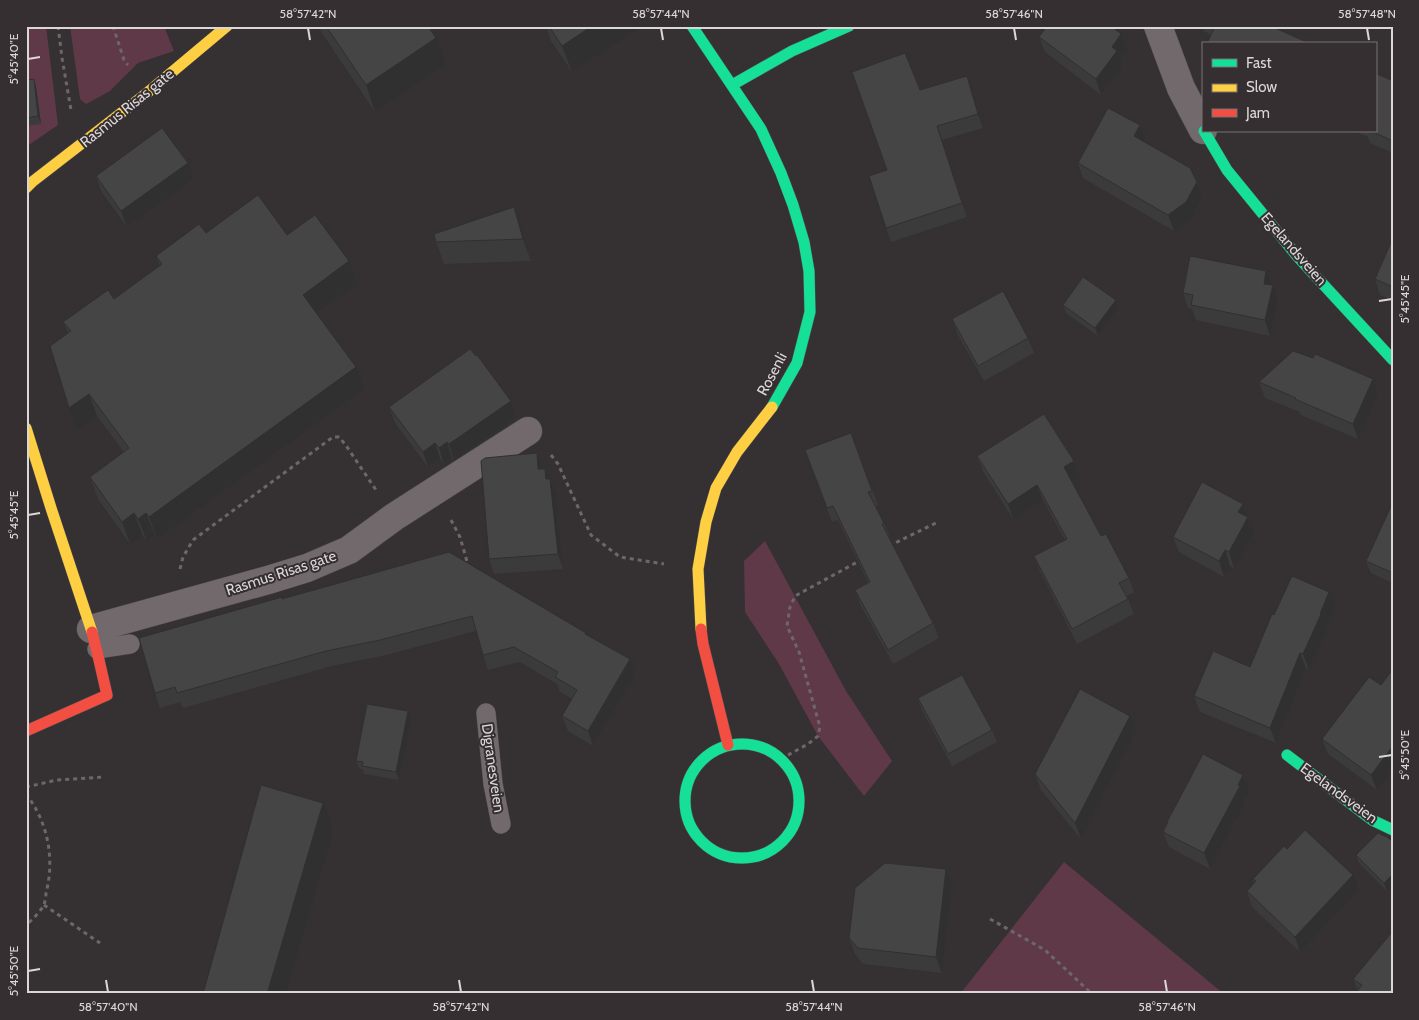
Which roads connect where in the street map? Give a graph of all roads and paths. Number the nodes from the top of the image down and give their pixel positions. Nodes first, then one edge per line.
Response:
1 (58, 26) edge
2 (692, 26) edge
3 (849, 26) edge
4 (1158, 26) edge
5 (213, 30) edge
6 (732, 86) junction
7 (1202, 128) edge
8 (1204, 132) edge
9 (77, 148) junction
10 (26, 188) edge
11 (1393, 360) edge
12 (26, 428) edge
13 (528, 431) joint
14 (441, 489) junction
15 (394, 517) junction
16 (938, 522) dead end
17 (885, 548) edge
18 (862, 560) edge
19 (667, 565) dead end
20 (470, 573) edge
21 (180, 604) junction
22 (94, 639) junction
23 (130, 644) dead end
24 (486, 712) dead end
25 (26, 731) edge
26 (728, 745) junction
27 (1287, 755) dead end
28 (781, 758) junction
29 (103, 777) dead end
30 (26, 787) edge
31 (26, 794) edge
32 (501, 824) dead end
33 (1393, 830) edge
34 (44, 905) junction
35 (990, 919) dead end
36 (26, 926) edge
37 (100, 943) dead end
38 (1092, 994) edge

1 - 9 path
2 - 6 street, Rosenli
3 - 6 street
4 - 7 street, Egelandsveien
5 - 9 street, Rasmus Risas gate
6 - 26 street, Rosenli
8 - 11 street, Egelandsveien
9 - 10 street, Rasmus Risas gate
12 - 22 street
13 - 14 street, Rasmus Risas gate
13 - 19 path
14 - 15 street, Rasmus Risas gate
14 - 20 path
15 - 21 street, Rasmus Risas gate
15 - 21 path
16 - 17 path
18 - 28 path
21 - 22 street, Rasmus Risas gate
22 - 23 lane
22 - 25 street
24 - 32 lane, Digranesveien
26 - 28 street
26 - 28 street
27 - 33 street, Egelandsveien
29 - 30 path
31 - 34 path
34 - 36 path
34 - 37 path
35 - 38 path

